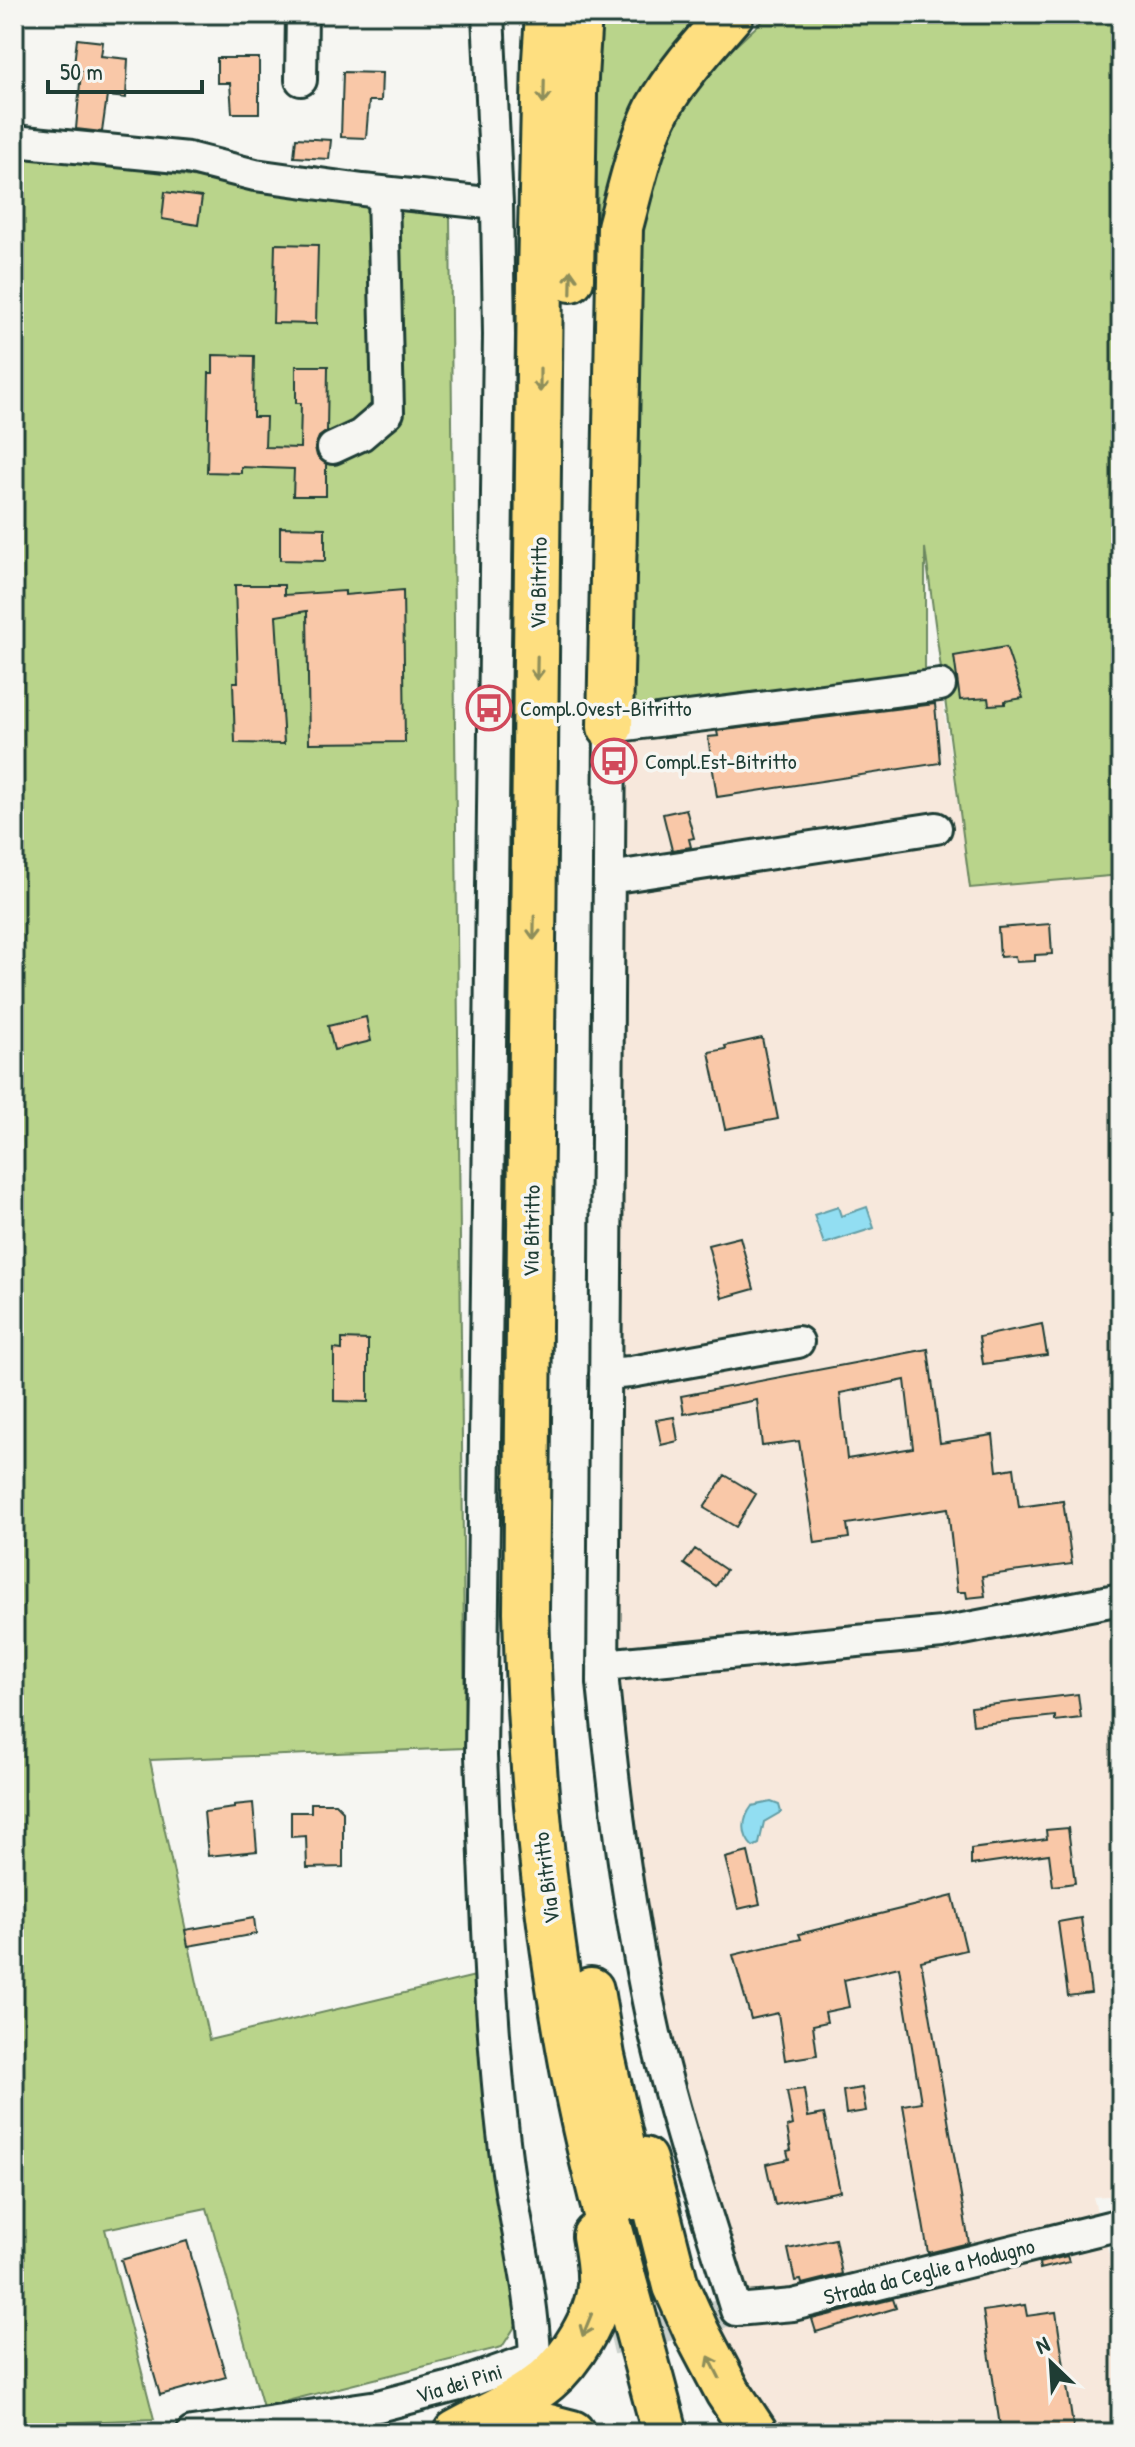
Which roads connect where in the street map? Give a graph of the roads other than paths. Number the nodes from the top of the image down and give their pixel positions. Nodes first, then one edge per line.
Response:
1 (302, 14) edge
2 (488, 14) edge
3 (548, 14) edge
4 (579, 14) edge
5 (598, 14) edge
6 (731, 14) edge
7 (301, 80) dead end
8 (14, 141) edge
9 (383, 193) junction
10 (497, 204) junction
11 (573, 205) junction
12 (333, 448) dead end
13 (940, 685) dead end
14 (610, 727) junction
15 (936, 828) dead end
16 (609, 878) junction
17 (798, 1342) dead end
18 (605, 1374) junction
19 (1121, 1599) edge
20 (603, 1665) junction
21 (536, 1780) junction
22 (585, 1955) junction
23 (1121, 2224) edge
24 (467, 2427) edge
25 (276, 2428) edge
26 (192, 2433) edge
27 (572, 2433) edge
28 (665, 2433) edge
29 (693, 2433) edge
30 (755, 2433) edge

1 - 7 street
2 - 10 street
3 -> 21 highway, Via Bitritto
4 - 11 highway, Via Bitritto
5 - 11 highway
6 - 14 highway
8 - 9 street
9 - 10 street
9 - 12 street
10 - 25 street, Via dei Pini
22 -> 11 highway, Via Bitritto
13 - 14 street
14 - 16 street
15 - 16 street
16 - 18 street
17 - 18 street
18 - 20 street
19 - 20 street
20 - 23 street, Strada da Ceglie a Modugno
21 -> 24 highway
21 - 28 highway, Via Bitritto
22 - 29 highway, Via Bitritto
30 -> 22 highway
24 - 27 highway
25 - 26 street, Via dei Pini

